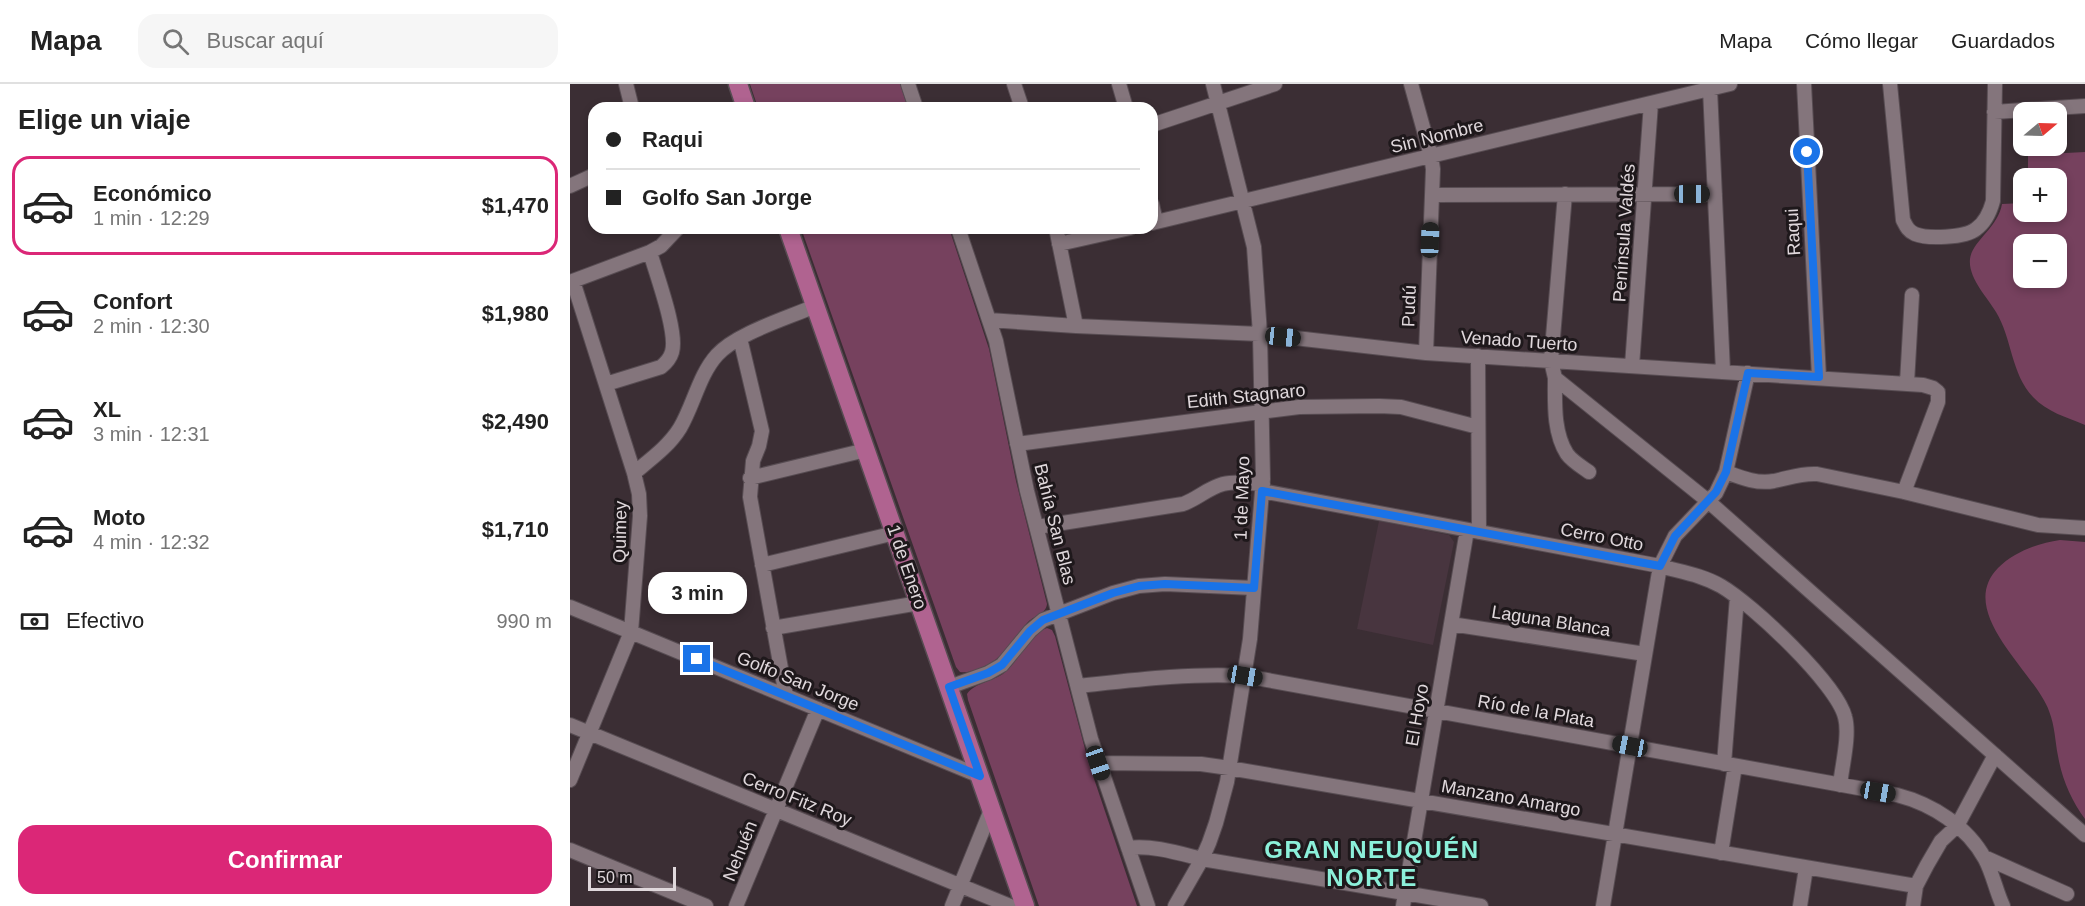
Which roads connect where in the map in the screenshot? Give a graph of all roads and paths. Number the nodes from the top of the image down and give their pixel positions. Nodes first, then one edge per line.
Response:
1 (626, 84) edge
2 (738, 84) edge
3 (908, 84) edge
4 (1014, 84) edge
5 (1119, 84) edge
6 (1213, 84) edge
7 (1275, 84) edge
8 (1411, 84) edge
9 (1729, 84) edge
10 (1804, 84) edge
11 (1890, 84) edge
12 (1995, 84) edge
13 (1710, 89) junction
14 (630, 102) edge
15 (744, 102) edge
16 (914, 102) edge
17 (1020, 102) edge
18 (1124, 102) edge
19 (1218, 102) junction
20 (1651, 103) junction
21 (2085, 106) edge
22 (1994, 112) junction
23 (1158, 123) edge
24 (1431, 156) junction
25 (588, 178) edge
26 (570, 186) edge
27 (1565, 194) junction
28 (1644, 194) junction
29 (1715, 194) junction
30 (1432, 195) junction
31 (1243, 202) junction
32 (1158, 221) edge
33 (672, 234) edge
34 (790, 234) edge
35 (960, 234) edge
36 (1057, 234) edge
37 (1103, 234) edge
38 (1059, 244) junction
39 (650, 252) junction
40 (571, 282) edge
41 (1912, 295) dead end
42 (815, 306) junction
43 (989, 320) junction
44 (1076, 326) junction
45 (1260, 334) junction
46 (740, 338) junction
47 (1426, 353) junction
48 (1478, 356) junction
49 (1551, 361) junction
50 (1632, 366) junction
51 (1723, 371) junction
52 (1748, 373) junction
53 (1819, 377) junction
54 (1555, 378) junction
55 (1907, 383) junction
56 (606, 384) junction
57 (1261, 411) junction
58 (1478, 428) junction
59 (1017, 444) junction
60 (866, 450) junction
61 (1589, 472) dead end
62 (1726, 472) junction
63 (634, 473) junction
64 (750, 478) junction
65 (1263, 488) junction
66 (1904, 492) junction
67 (1708, 501) junction
68 (1037, 527) junction
69 (2085, 528) edge
70 (1473, 531) junction
71 (895, 533) junction
72 (762, 565) junction
73 (1660, 566) junction
74 (1254, 588) junction
75 (1737, 597) junction
76 (919, 603) junction
77 (570, 607) edge
78 (1059, 613) junction
79 (1451, 624) junction
80 (773, 628) junction
81 (631, 632) junction
82 (1645, 654) junction
83 (1245, 676) junction
84 (1078, 686) junction
85 (949, 687) junction
86 (786, 696) junction
87 (818, 709) junction
88 (1436, 711) junction
89 (570, 725) edge
90 (590, 733) junction
91 (1630, 746) junction
92 (1995, 755) junction
93 (1098, 763) junction
94 (1729, 765) junction
95 (1229, 768) junction
96 (980, 776) junction
97 (570, 780) edge
98 (1840, 785) junction
99 (1421, 801) junction
100 (776, 810) junction
101 (991, 810) junction
102 (1957, 826) junction
103 (1615, 834) junction
104 (2085, 835) edge
105 (1128, 848) junction
106 (570, 850) edge
107 (1721, 853) junction
108 (1984, 857) junction
109 (1202, 859) junction
110 (1806, 868) junction
111 (960, 885) junction
112 (1916, 886) junction
113 (2067, 894) dead end
114 (1404, 900) edge
115 (706, 906) edge
116 (736, 906) edge
117 (952, 906) edge
118 (1010, 906) edge
119 (1025, 906) edge
120 (1148, 906) edge
121 (1175, 906) edge
122 (1481, 906) edge
123 (1603, 906) edge
124 (1800, 906) edge
125 (1913, 906) edge
126 (2003, 906) edge

1 - 14 street
2 - 15 main road
3 - 16 street
4 - 17 street
5 - 18 street
6 - 19 street, 1 de Mayo
7 - 19 street
8 - 24 street, Pudú
9 - 13 street, Sin Nombre
10 - 53 street, Raqui
11 - 22 street
12 - 22 street
13 - 20 street, Sin Nombre
13 - 29 street
19 - 23 street
19 - 31 street, 1 de Mayo
20 - 24 street, Sin Nombre
20 - 28 street, Península Valdés
21 - 22 street
24 - 30 street, Pudú
24 - 31 street, Sin Nombre
25 - 26 street
27 - 28 street
27 - 30 street
27 - 49 street
28 - 29 street
28 - 50 street, Península Valdés
29 - 51 street
30 - 47 street, Pudú
31 - 32 street, Sin Nombre
31 - 45 street, 1 de Mayo
33 - 39 street
34 - 42 main road, 1 de Enero
35 - 43 street, Bahía San Blas
36 - 38 street
37 - 38 street
38 - 44 street
39 - 40 street
39 - 56 street
40 - 56 street, Quimey
41 - 55 street
42 - 46 street
42 - 60 main road, 1 de Enero
43 - 44 street, Venado Tuerto
43 - 59 street, Bahía San Blas
44 - 45 street, Venado Tuerto
45 - 47 street, Venado Tuerto
45 - 57 street, 1 de Mayo
46 - 63 street
46 - 64 street
47 - 48 street, Venado Tuerto
48 - 49 street, Venado Tuerto
48 - 58 street, El Hoyo
49 - 50 street, Venado Tuerto
49 - 54 street
50 - 51 street, Venado Tuerto
51 - 52 street, Venado Tuerto
52 - 53 street, Venado Tuerto
52 - 62 street
53 - 55 street, Venado Tuerto
54 - 61 street
54 - 67 street
55 - 66 street, Venado Tuerto
56 - 63 street, Quimey
57 - 58 street, Edith Stagnaro
57 - 59 street, Edith Stagnaro
57 - 65 street, 1 de Mayo
58 - 70 street, El Hoyo
59 - 68 street, Bahía San Blas
60 - 64 street
60 - 71 main road, 1 de Enero
62 - 66 street
62 - 67 street
63 - 81 street, Quimey
64 - 72 street
65 - 68 street, Cerro Otto
65 - 70 street, Cerro Otto
65 - 74 street, 1 de Mayo
66 - 69 street
67 - 73 street
67 - 92 street
68 - 78 street, Bahía San Blas
70 - 73 street, Cerro Otto
70 - 79 street, El Hoyo
71 - 72 street
71 - 76 main road, 1 de Enero
72 - 80 street
73 - 75 street, Cerro Otto
73 - 82 street
74 - 78 street
74 - 83 street, 1 de Mayo
75 - 94 street
75 - 98 street, Cerro Otto
76 - 80 street
76 - 85 main road, 1 de Enero
77 - 81 street, Golfo San Jorge
78 - 84 street, Bahía San Blas
78 - 85 street
79 - 82 street, Laguna Blanca
79 - 88 street, El Hoyo
80 - 86 street
81 - 86 street, Golfo San Jorge
81 - 90 street, Quimey
82 - 91 street
83 - 84 street, Río de la Plata
83 - 88 street, Río de la Plata
83 - 95 street, 1 de Mayo
84 - 93 street, Bahía San Blas
85 - 96 main road, 1 de Enero
86 - 87 street, Golfo San Jorge
87 - 96 street, Golfo San Jorge
87 - 100 street, Nehuén
88 - 91 street, Río de la Plata
88 - 99 street, El Hoyo
89 - 90 street, Cerro Fitz Roy
90 - 97 street, Quimey
90 - 100 street, Cerro Fitz Roy
91 - 94 street, Río de la Plata
91 - 103 street
92 - 102 street
92 - 104 street
93 - 95 street, Manzano Amargo
93 - 105 street, Bahía San Blas
94 - 98 street, Río de la Plata
94 - 107 street
95 - 99 street, Manzano Amargo
95 - 109 street, 1 de Mayo
96 - 101 main road, 1 de Enero
98 - 102 street, Río de la Plata
99 - 103 street, Manzano Amargo
99 - 114 street, El Hoyo
100 - 111 street, Cerro Fitz Roy
100 - 116 street, Nehuén
101 - 111 street
101 - 119 main road, 1 de Enero
102 - 108 street, Río de la Plata
102 - 112 street
103 - 107 street, Manzano Amargo
103 - 123 street
105 - 109 street
105 - 120 street, Bahía San Blas
106 - 115 street
107 - 110 street, Manzano Amargo
108 - 113 street
108 - 126 street, Río de la Plata
109 - 114 street
109 - 121 street, 1 de Mayo
110 - 112 street, Manzano Amargo
110 - 124 street
111 - 117 street
111 - 118 street, Cerro Fitz Roy
112 - 125 street
114 - 122 street

